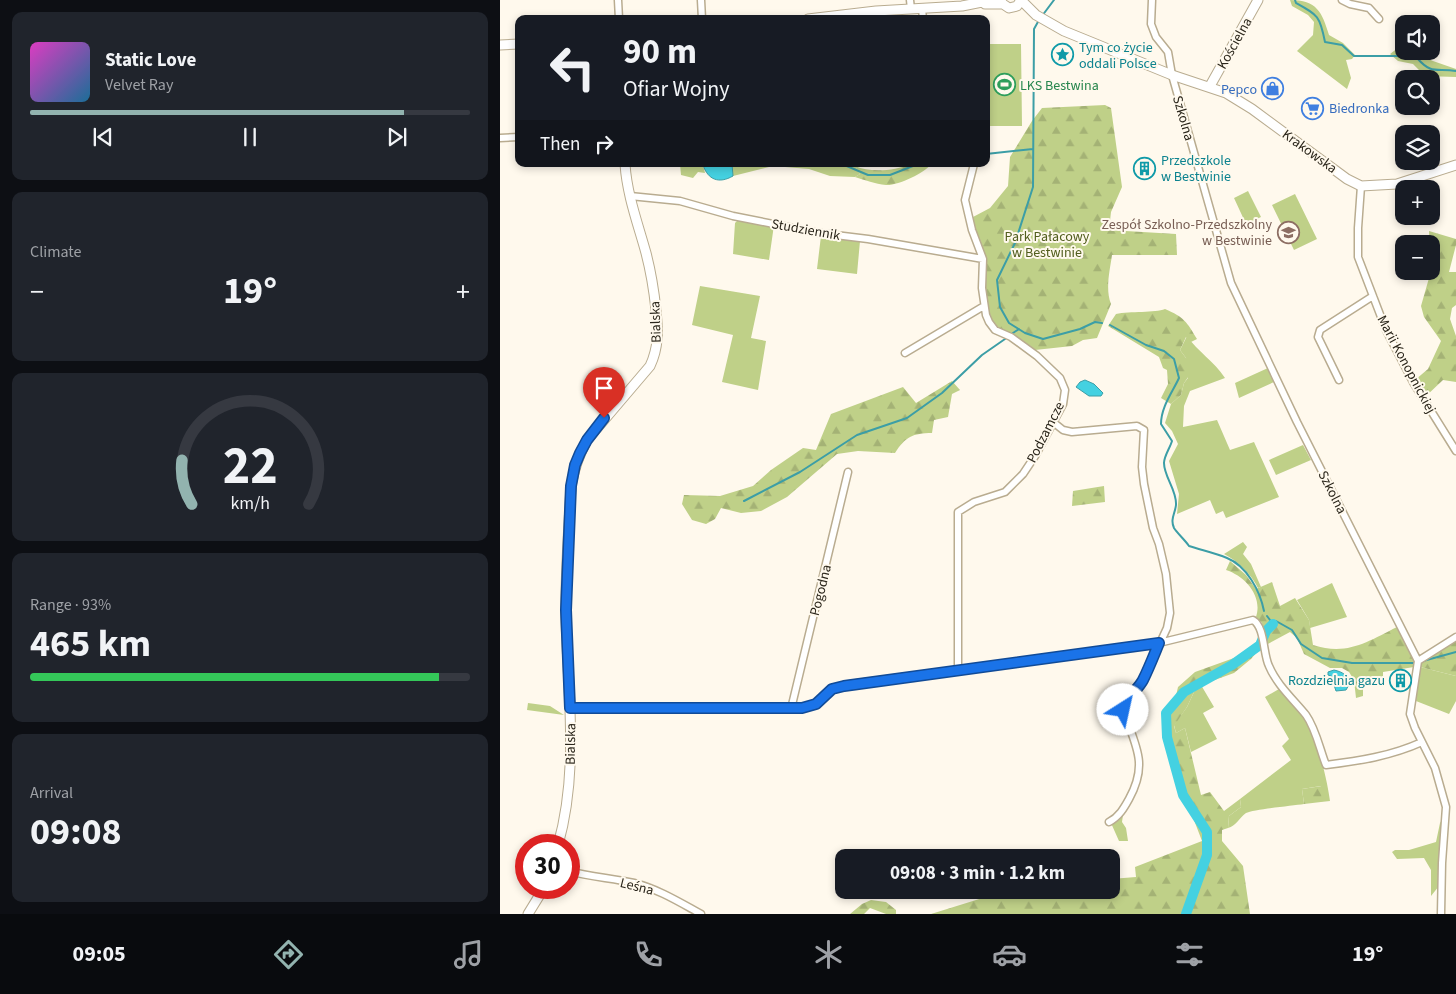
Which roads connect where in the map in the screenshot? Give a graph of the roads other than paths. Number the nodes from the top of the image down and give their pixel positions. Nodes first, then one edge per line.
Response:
1 (618, 0) edge
2 (701, 0) edge
3 (992, 0) edge
4 (1021, 0) edge
5 (1152, 0) edge
6 (1258, 0) edge
7 (1342, 0) edge
8 (1002, 2) edge
9 (910, 5) edge
10 (972, 5) junction
11 (922, 8) junction
12 (1013, 8) junction
13 (619, 15) edge
14 (702, 15) edge
15 (842, 15) edge
16 (923, 15) edge
17 (1040, 18) junction
18 (1379, 19) dead end
19 (515, 44) edge
20 (500, 45) edge
21 (1172, 74) junction
22 (1210, 86) junction
23 (515, 137) edge
24 (500, 138) edge
25 (1456, 165) edge
26 (625, 167) edge
27 (973, 167) edge
28 (1362, 186) junction
29 (630, 196) junction
30 (982, 259) junction
31 (1373, 296) junction
32 (984, 306) junction
33 (905, 353) dead end
34 (1339, 380) dead end
35 (1053, 422) junction
36 (1456, 451) edge
37 (848, 472) dead end
38 (1456, 637) edge
39 (1159, 643) junction
40 (1418, 661) junction
41 (958, 671) junction
42 (570, 708) junction
43 (790, 708) junction
44 (1422, 742) junction
45 (1109, 822) dead end
46 (561, 834) edge
47 (580, 874) edge
48 (537, 899) edge
49 (528, 914) edge
50 (701, 914) edge
51 (1441, 914) edge

1 - 13 street
2 - 14 street
3 - 10 street
4 - 12 street
4 - 17 street, Krakowska
5 - 21 street
6 - 22 street, Kościelna
7 - 18 street
8 - 10 street
8 - 12 street, Krakowska
9 - 11 street
9 - 15 street
10 - 11 street
11 - 16 street
12 - 17 street, Krakowska
17 - 21 street, Krakowska
19 - 20 street
21 - 22 street, Krakowska
21 - 40 street, Szkolna
22 - 28 street, Krakowska
23 - 24 street
25 - 28 street
26 - 29 street, Bialska
27 - 30 street, Podzamcze
28 - 31 street, Marii Konopnickiej
29 - 30 street, Studziennik
29 - 42 street, Bialska
30 - 32 street, Podzamcze
31 - 34 street
31 - 36 street, Marii Konopnickiej
32 - 33 street
32 - 35 street, Podzamcze
35 - 39 street
35 - 41 street, Podzamcze
37 - 43 street, Pogodna
38 - 40 street
39 - 41 street
39 - 44 street
39 - 45 street
40 - 44 street
41 - 43 street
42 - 43 street
42 - 46 street, Bialska
44 - 51 street
47 - 50 street, Leśna
48 - 49 street

